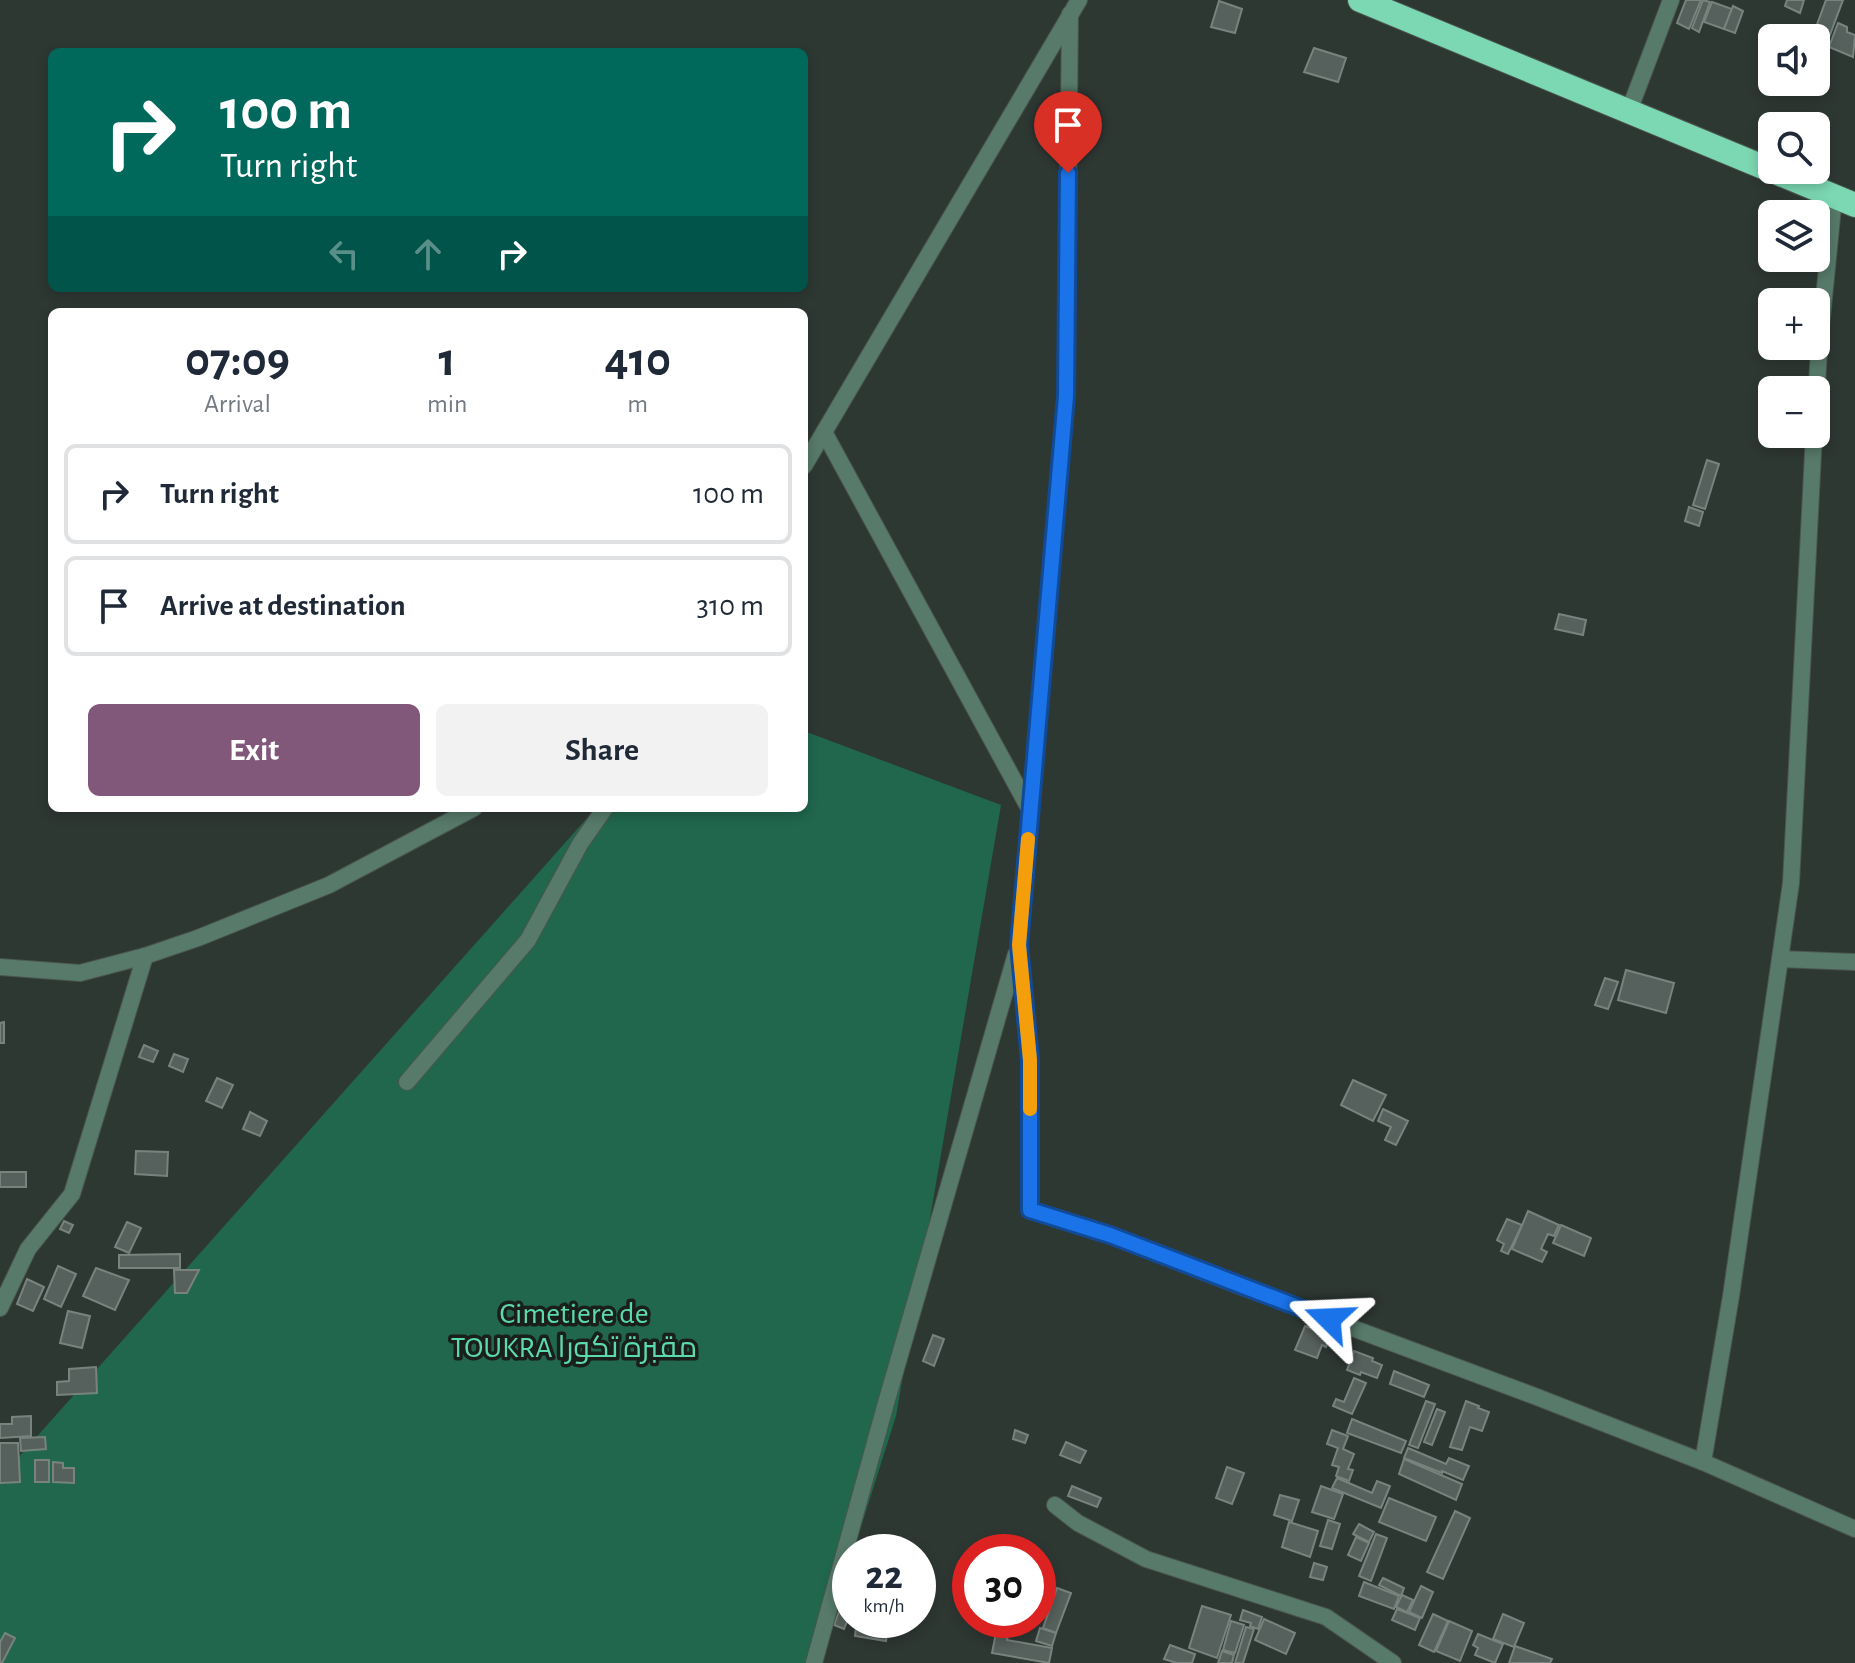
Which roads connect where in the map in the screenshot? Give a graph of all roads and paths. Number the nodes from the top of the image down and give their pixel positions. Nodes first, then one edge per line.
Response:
1 (1360, 0) edge
2 (1671, 0) edge
3 (1074, 7) edge
4 (1629, 111) junction
5 (1844, 201) edge
6 (1818, 376) edge
7 (824, 432) junction
8 (1813, 448) edge
9 (808, 459) edge
10 (1031, 811) junction
11 (466, 812) edge
12 (602, 812) edge
13 (1019, 945) junction
14 (145, 956) junction
15 (1780, 959) junction
16 (1855, 962) edge
17 (0, 967) edge
18 (407, 1082) dead end
19 (0, 1308) edge
20 (1703, 1462) junction
21 (1055, 1505) dead end
22 (1855, 1529) edge
23 (814, 1663) edge
24 (1393, 1663) edge

1 - 4 highway
2 - 4 street
3 - 7 street
3 - 10 street
4 - 5 highway
5 - 6 street
7 - 9 street
7 - 10 street
8 - 15 street
10 - 13 street
11 - 14 street
12 - 18 street
13 - 20 street
13 - 23 street
14 - 17 street
14 - 19 street
15 - 16 street
15 - 20 street
20 - 22 street
21 - 24 street

